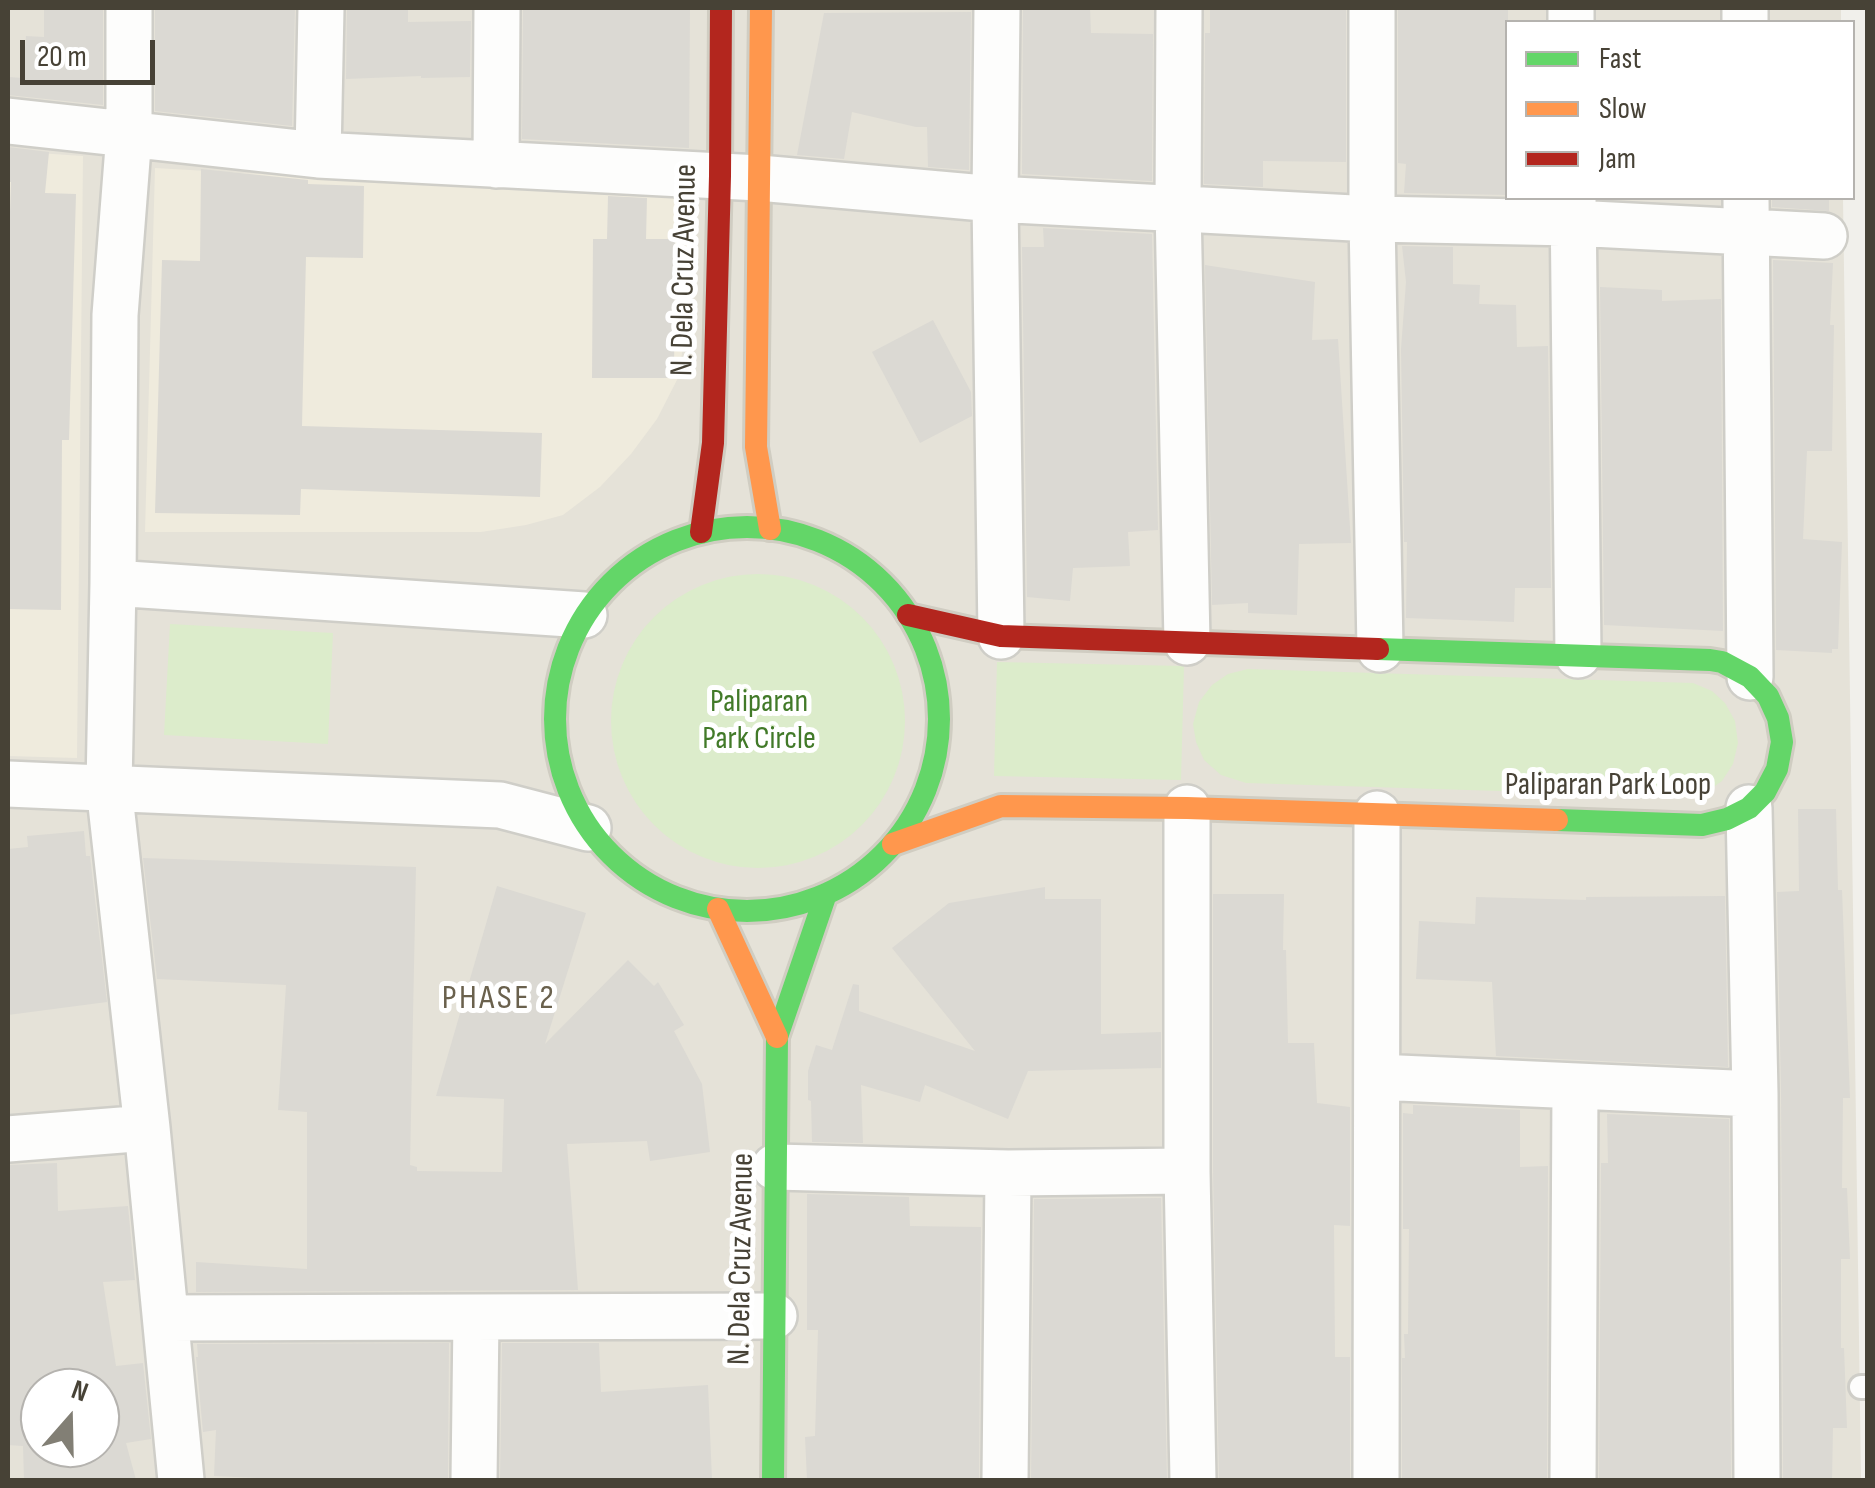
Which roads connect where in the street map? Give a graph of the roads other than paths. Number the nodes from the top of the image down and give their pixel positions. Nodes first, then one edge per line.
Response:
1 (129, 8) edge
2 (320, 8) edge
3 (497, 8) edge
4 (721, 8) edge
5 (760, 8) edge
6 (997, 8) edge
7 (1179, 8) edge
8 (1372, 8) edge
9 (8, 121) edge
10 (129, 134) junction
11 (318, 155) junction
12 (496, 165) junction
13 (740, 177) junction
14 (995, 199) junction
15 (1178, 208) junction
16 (1573, 210) edge
17 (1747, 215) edge
18 (1372, 219) junction
19 (1824, 236) dead end
20 (770, 528) junction
21 (701, 532) junction
22 (113, 583) junction
23 (584, 615) junction
24 (908, 615) junction
25 (1001, 636) junction
26 (1187, 642) junction
27 (1380, 649) junction
28 (1578, 656) junction
29 (1750, 677) junction
30 (8, 784) edge
31 (108, 787) junction
32 (1187, 808) junction
33 (1750, 808) junction
34 (1376, 814) junction
35 (588, 828) junction
36 (893, 844) junction
37 (826, 894) junction
38 (718, 909) junction
39 (776, 1038) junction
40 (1377, 1077) junction
41 (1575, 1086) junction
42 (1755, 1094) junction
43 (148, 1128) junction
44 (8, 1139) edge
45 (776, 1167) junction
46 (1187, 1171) junction
47 (1008, 1173) junction
48 (774, 1316) junction
49 (476, 1317) junction
50 (166, 1318) junction
51 (182, 1480) edge
52 (474, 1480) edge
53 (772, 1480) edge
54 (1005, 1480) edge
55 (1193, 1480) edge
56 (1376, 1480) edge
57 (1573, 1480) edge
58 (1757, 1480) edge

1 - 10 street
2 - 11 street
3 - 12 street
4 - 13 street, N. Dela Cruz Avenue
5 - 13 street, N. Dela Cruz Avenue
6 - 14 street
7 - 15 street
8 - 18 street
9 - 10 street
10 - 11 street
10 - 22 street
11 - 12 street
12 - 13 street
13 - 14 street
13 - 20 street, N. Dela Cruz Avenue
13 - 21 street, N. Dela Cruz Avenue
14 - 15 street
14 - 25 street
15 - 18 street
15 - 26 street
16 - 17 street
16 - 18 street
16 - 28 street
17 - 19 street
17 - 29 street
18 - 27 street
20 - 21 street
20 - 24 street
21 - 23 street
22 - 23 street
22 - 31 street
23 - 35 street
24 - 25 street
24 - 36 street
25 - 26 street
26 - 27 street
27 - 28 street
28 - 29 street
29 - 33 street, Paliparan Park Loop
30 - 31 street
31 - 35 street
31 - 43 street
32 - 34 street, Paliparan Park Loop
32 - 36 street, Paliparan Park Loop
32 - 46 street
33 - 34 street, Paliparan Park Loop
33 - 42 street
34 - 40 street
35 - 38 street
36 - 37 street
37 - 38 street
37 - 39 street, N. Dela Cruz Avenue
38 - 39 street, N. Dela Cruz Avenue
39 - 45 street, N. Dela Cruz Avenue
40 - 41 street
40 - 56 street
41 - 42 street
41 - 57 street
42 - 58 street
43 - 44 street
43 - 50 street
45 - 47 street
45 - 48 street, N. Dela Cruz Avenue
46 - 47 street
46 - 55 street
47 - 54 street
48 - 49 street
48 - 53 street, N. Dela Cruz Avenue
49 - 50 street
49 - 52 street
50 - 51 street

